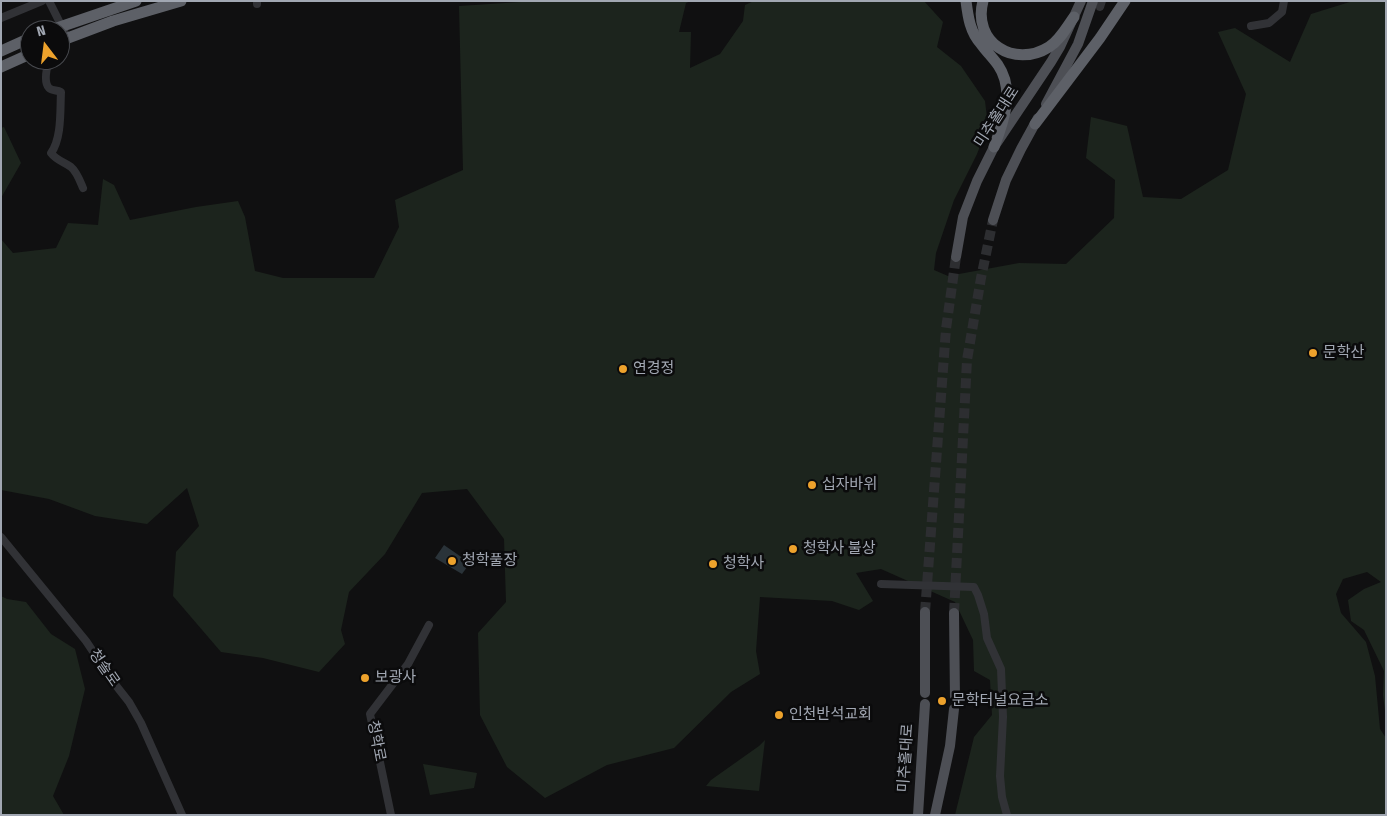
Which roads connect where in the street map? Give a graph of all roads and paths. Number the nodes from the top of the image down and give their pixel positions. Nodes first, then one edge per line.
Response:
1 (18, 1) edge
2 (42, 1) edge
3 (50, 1) edge
4 (136, 1) edge
5 (181, 1) edge
6 (966, 1) edge
7 (983, 1) edge
8 (1081, 1) edge
9 (1125, 1) edge
10 (1284, 1) edge
11 (1098, 3) edge
12 (19, 10) junction
13 (1074, 17) junction
14 (1, 18) edge
15 (59, 20) edge
16 (70, 23) edge
17 (1251, 26) dead end
18 (70, 36) edge
19 (20, 42) edge
20 (1, 51) edge
21 (20, 58) edge
22 (1, 67) edge
23 (48, 70) edge
24 (1035, 124) junction
25 (994, 146) junction
26 (83, 188) dead end
27 (993, 220) tunnel mouth
28 (956, 257) tunnel mouth
29 (1, 537) edge
30 (881, 584) dead end
31 (925, 612) tunnel mouth
32 (954, 614) tunnel mouth
33 (429, 625) dead end
34 (182, 815) edge
35 (391, 815) edge
36 (918, 815) edge
37 (936, 815) edge
38 (1006, 815) edge

1 - 12 street
2 - 12 street
3 - 15 street
4 - 16 highway, bridge
5 - 18 highway, bridge
6 - 25 highway
7 - 13 highway
8 - 13 main road, 미추홀대로
9 - 24 highway
10 - 17 street
11 - 24 main road
12 - 14 street
13 - 25 main road, 미추홀대로
19 - 20 highway
21 - 22 highway
23 - 26 street
24 - 27 main road
25 - 28 main road, 미추홀대로
29 - 34 street, 청솔로
30 - 38 street
31 - 36 main road, 미추홀대로
32 - 37 main road
33 - 35 street, 청학로

